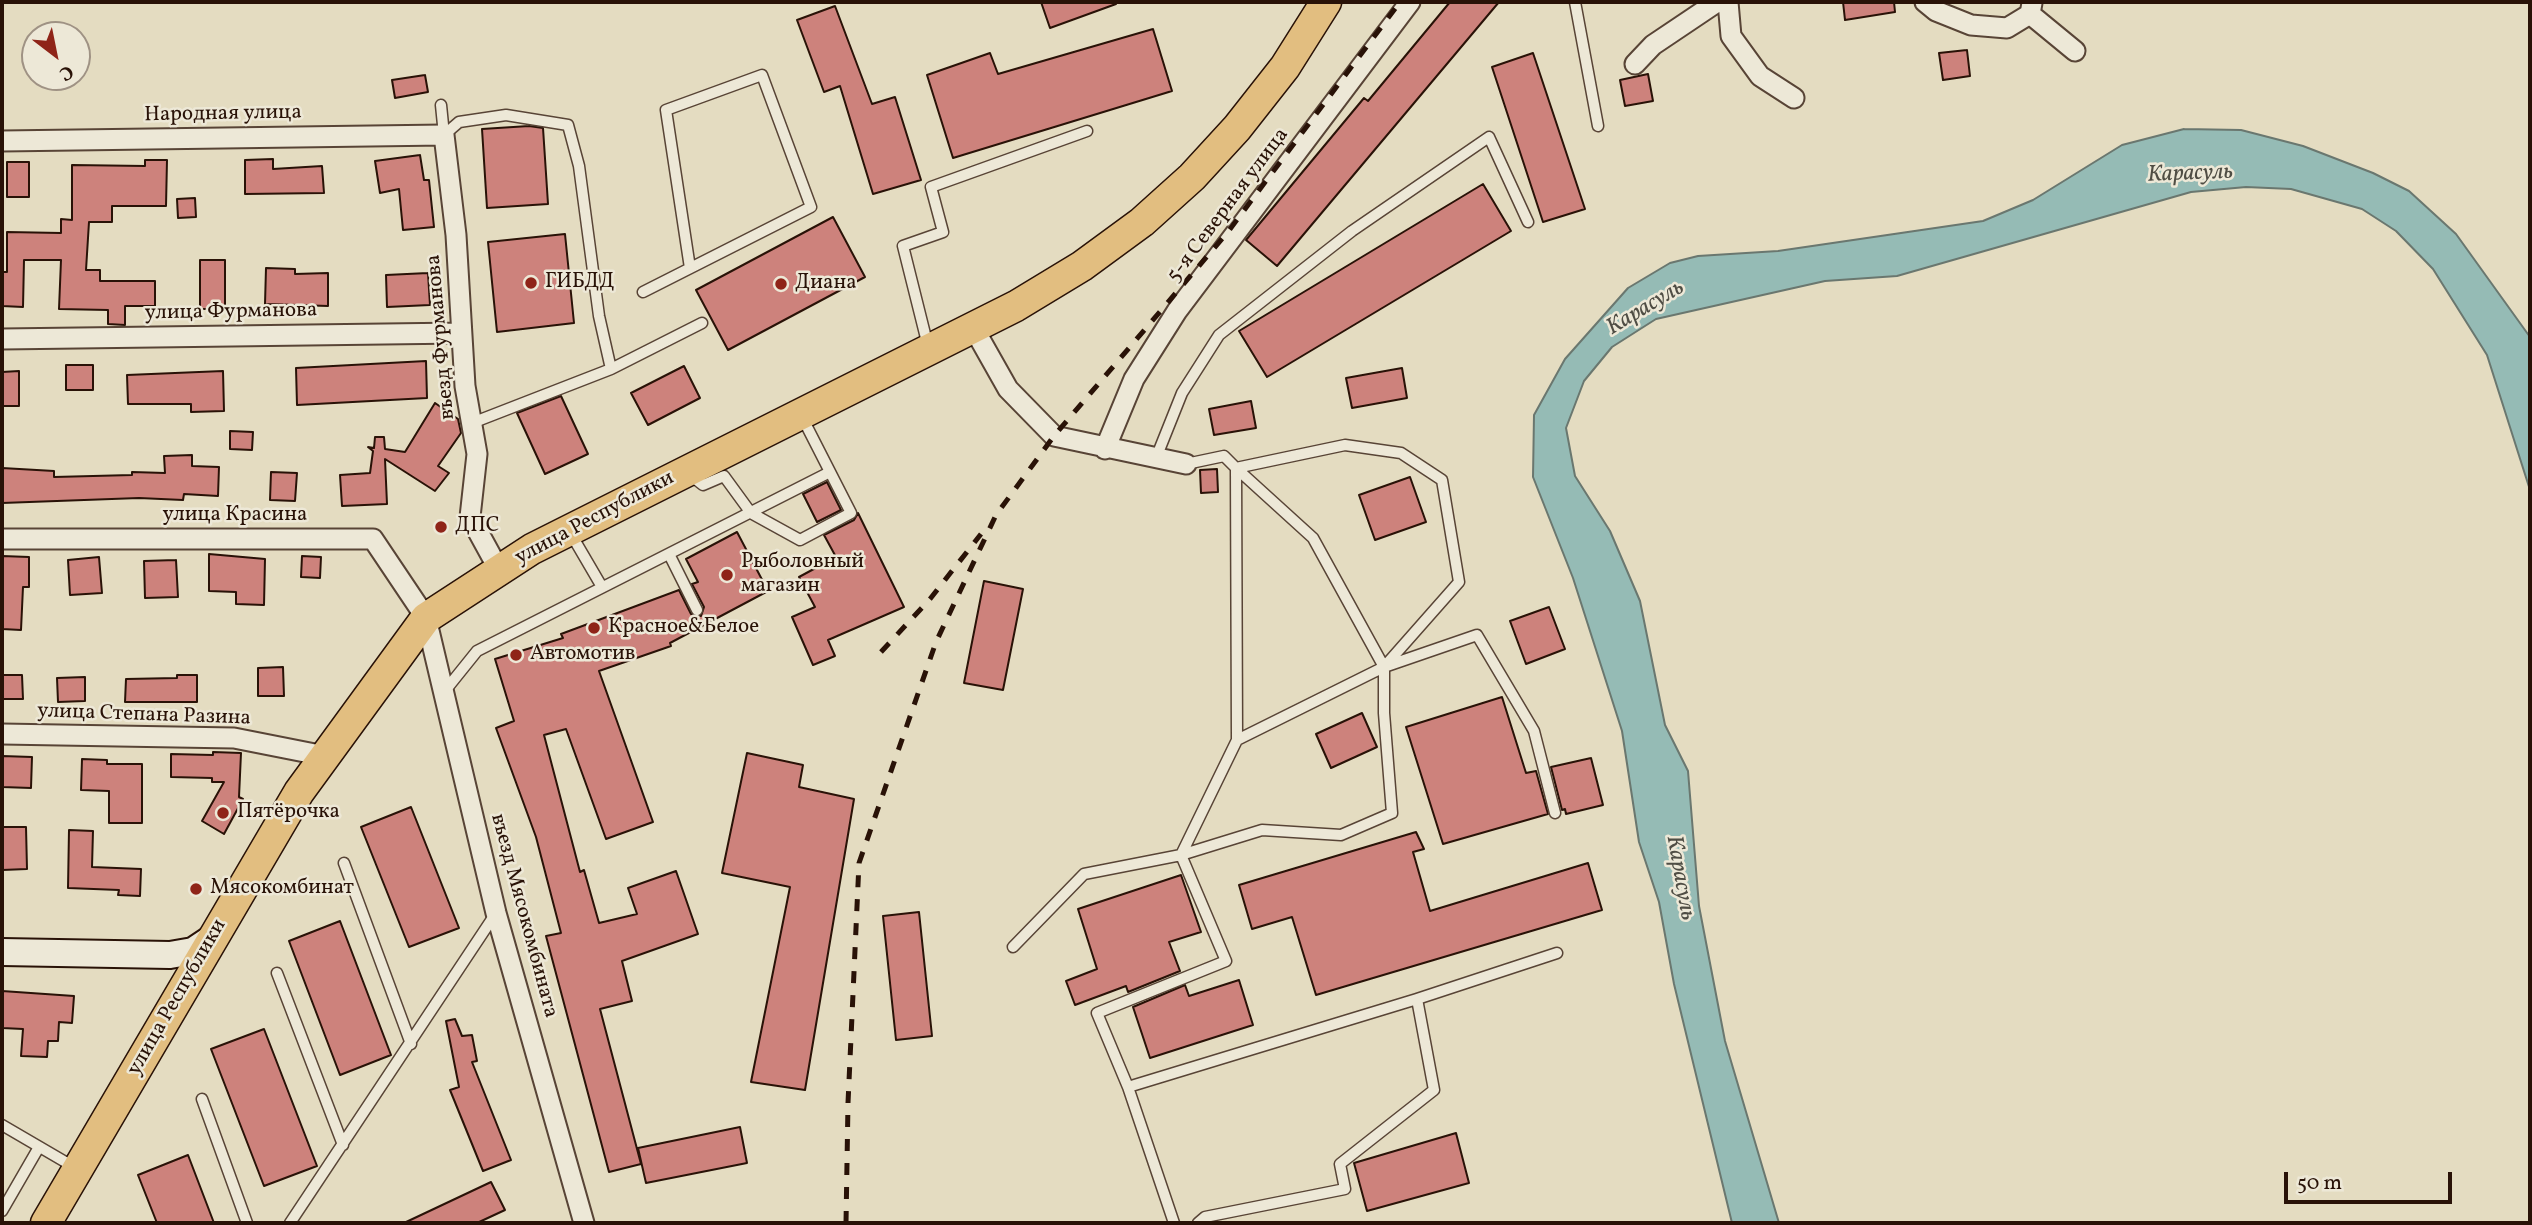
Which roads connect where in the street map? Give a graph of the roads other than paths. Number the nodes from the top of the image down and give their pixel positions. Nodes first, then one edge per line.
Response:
1 (1326, 2) edge
2 (1410, 2) edge
3 (1575, 2) edge
4 (1717, 2) edge
5 (1728, 2) edge
6 (1925, 2) edge
7 (2031, 8) edge
8 (2075, 51) dead end
9 (1635, 64) dead end
10 (1794, 98) dead end
11 (441, 105) dead end
12 (1598, 126) dead end
13 (1087, 131) dead end
14 (444, 135) junction
15 (2, 141) edge
16 (1528, 222) dead end
17 (690, 268) junction
18 (643, 292) dead end
19 (702, 323) dead end
20 (973, 327) junction
21 (461, 333) junction
22 (2, 340) edge
23 (929, 350) junction
24 (611, 369) junction
25 (800, 414) junction
26 (472, 423) junction
27 (1105, 449) junction
28 (1156, 458) junction
29 (1186, 464) joint
30 (1236, 468) junction
31 (686, 472) junction
32 (830, 472) junction
33 (751, 513) junction
34 (569, 531) junction
35 (2, 539) edge
36 (669, 554) junction
37 (499, 570) junction
38 (602, 587) junction
39 (697, 610) dead end
40 (426, 618) junction
41 (1384, 667) junction
42 (443, 693) junction
43 (2, 734) edge
44 (1237, 740) junction
45 (325, 756) junction
46 (1555, 813) dead end
47 (1181, 855) junction
48 (344, 863) dead end
49 (496, 913) junction
50 (214, 937) junction
51 (1013, 947) dead end
52 (2, 953) edge
53 (1558, 953) dead end
54 (277, 973) dead end
55 (1417, 999) junction
56 (411, 1044) junction
57 (1128, 1087) junction
58 (202, 1099) dead end
59 (2, 1125) edge
60 (343, 1145) junction
61 (39, 1147) junction
62 (78, 1169) junction
63 (2, 1211) edge
64 (46, 1223) edge
65 (247, 1223) edge
66 (290, 1223) edge
67 (584, 1223) edge
68 (1174, 1223) edge
69 (1198, 1223) edge

1 - 20 main road, улица Республики
2 - 27 street, 5-я Северная улица
3 - 12 lane
4 - 9 street
5 - 10 street
6 - 7 street
7 - 8 street
11 - 14 lane
13 - 23 lane
14 - 15 street, Народная улица
14 - 21 street, въезд Фурманова
14 - 24 lane
16 - 28 lane
17 - 17 lane
17 - 18 lane
19 - 24 lane
20 - 23 main road, улица Республики
20 - 27 street
21 - 22 street, улица Фурманова
21 - 26 street, въезд Фурманова
23 - 25 main road, улица Республики
24 - 26 lane
25 - 31 main road, улица Республики
25 - 32 lane
26 - 37 street, въезд Фурманова
27 - 28 street
28 - 29 street
29 - 30 lane
30 - 41 lane
30 - 41 lane
30 - 44 lane
31 - 33 lane
31 - 34 main road, улица Республики
32 - 33 lane
32 - 33 lane
33 - 36 lane
34 - 37 main road, улица Республики
34 - 38 lane
35 - 40 street, улица Красина
36 - 38 lane
36 - 39 lane
37 - 40 main road, улица Республики
38 - 42 lane
40 - 42 street, въезд Мясокомбината
40 - 45 main road, улица Республики
41 - 44 lane
41 - 46 lane
41 - 47 lane
42 - 49 street, въезд Мясокомбината
43 - 45 street, улица Степана Разина
44 - 47 lane
45 - 50 main road, улица Республики
47 - 51 lane
47 - 57 lane
48 - 56 lane
49 - 56 lane
49 - 67 street, въезд Мясокомбината
50 - 52 main road
50 - 62 main road, улица Республики
53 - 55 lane
54 - 60 lane
55 - 57 lane
55 - 69 lane
56 - 60 lane
57 - 68 lane
58 - 65 lane
59 - 61 lane
60 - 66 lane
61 - 62 lane
61 - 63 lane
62 - 64 main road, улица Республики

